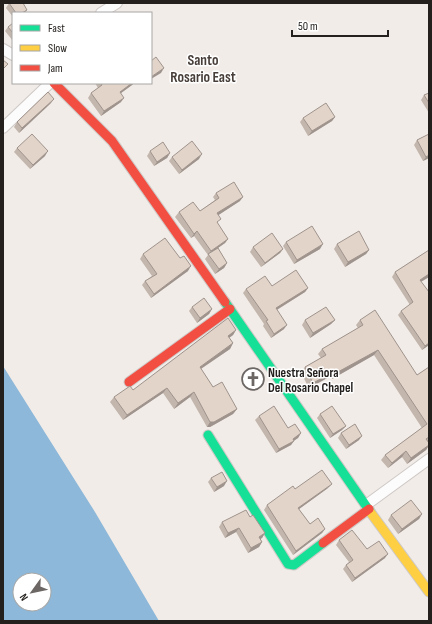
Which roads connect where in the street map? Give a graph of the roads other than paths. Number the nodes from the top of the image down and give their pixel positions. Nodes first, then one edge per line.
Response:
1 (117, 3) edge
2 (102, 12) edge
3 (3, 49) edge
4 (12, 54) edge
5 (49, 84) edge
6 (55, 84) edge
7 (3, 128) edge
8 (230, 309) junction
9 (129, 382) dead end
10 (208, 435) dead end
11 (429, 459) edge
12 (367, 507) junction
13 (429, 592) edge

1 - 2 street
3 - 4 street
5 - 7 street
6 - 8 street
8 - 9 street
8 - 12 street
10 - 12 street
11 - 12 street
12 - 13 street

